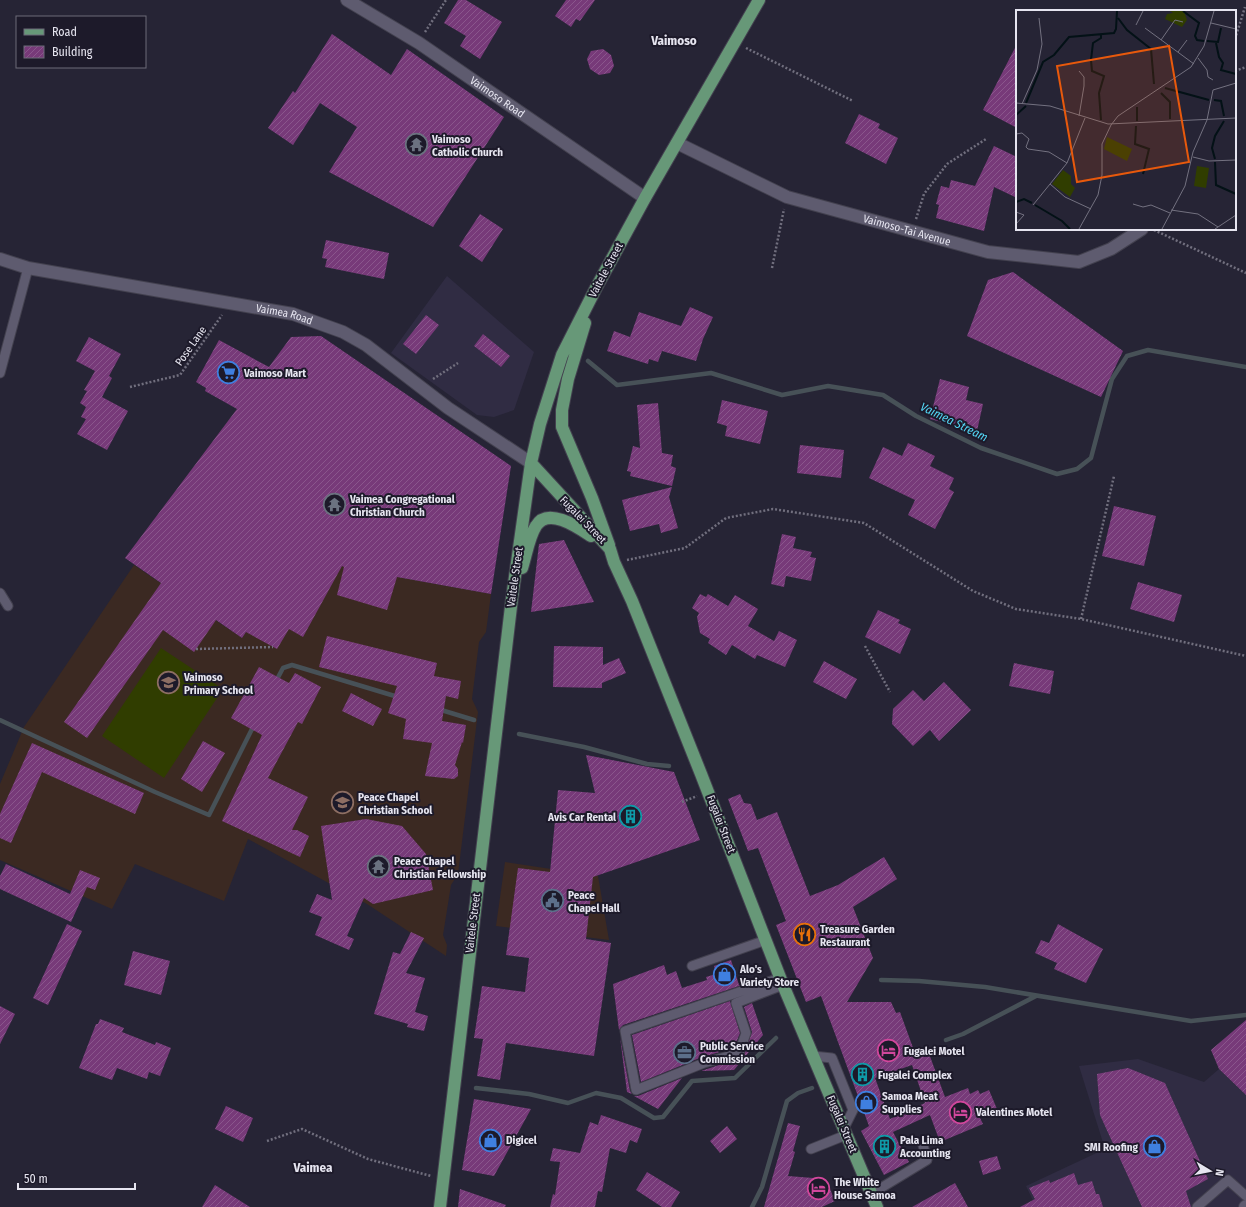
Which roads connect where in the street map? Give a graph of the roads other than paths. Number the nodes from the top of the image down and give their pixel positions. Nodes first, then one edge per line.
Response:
1 (347, 0) edge
2 (759, 0) edge
3 (677, 143) junction
4 (645, 198) junction
5 (1140, 230) edge
6 (0, 259) edge
7 (28, 268) junction
8 (596, 288) junction
9 (0, 373) edge
10 (531, 463) junction
11 (610, 549) junction
12 (0, 593) edge
13 (512, 598) junction
14 (8, 606) dead end
15 (766, 940) junction
16 (692, 966) dead end
17 (782, 982) junction
18 (813, 1056) junction
19 (845, 1131) junction
20 (922, 1146) dead end
21 (811, 1149) dead end
22 (871, 1194) junction
23 (1246, 1196) edge
24 (440, 1207) edge
25 (877, 1207) edge
26 (1197, 1207) edge

1 - 4 street, Vaimoso Road
2 - 3 main road, Vaitele Street
3 - 4 main road, Vaitele Street
3 - 5 street, Vaimoso-Tai Avenue
4 - 8 main road, Vaitele Street
6 - 7 street, Vaimea Road
7 - 9 lane
7 - 10 street, Vaimea Road
8 - 10 main road, Vaitele Street
8 - 11 main road
10 - 11 main road, Fugalei Street
10 - 13 main road, Vaitele Street
11 - 13 main road
11 - 15 main road, Fugalei Street
12 - 14 lane
13 - 24 main road, Vaitele Street
15 - 16 lane
15 - 17 main road, Fugalei Street
17 - 17 lane
17 - 18 main road, Fugalei Street
18 - 19 main road, Fugalei Street
18 - 19 lane
19 - 21 lane
19 - 22 main road, Fugalei Street
20 - 22 lane
22 - 25 main road, Fugalei Street
23 - 26 lane

